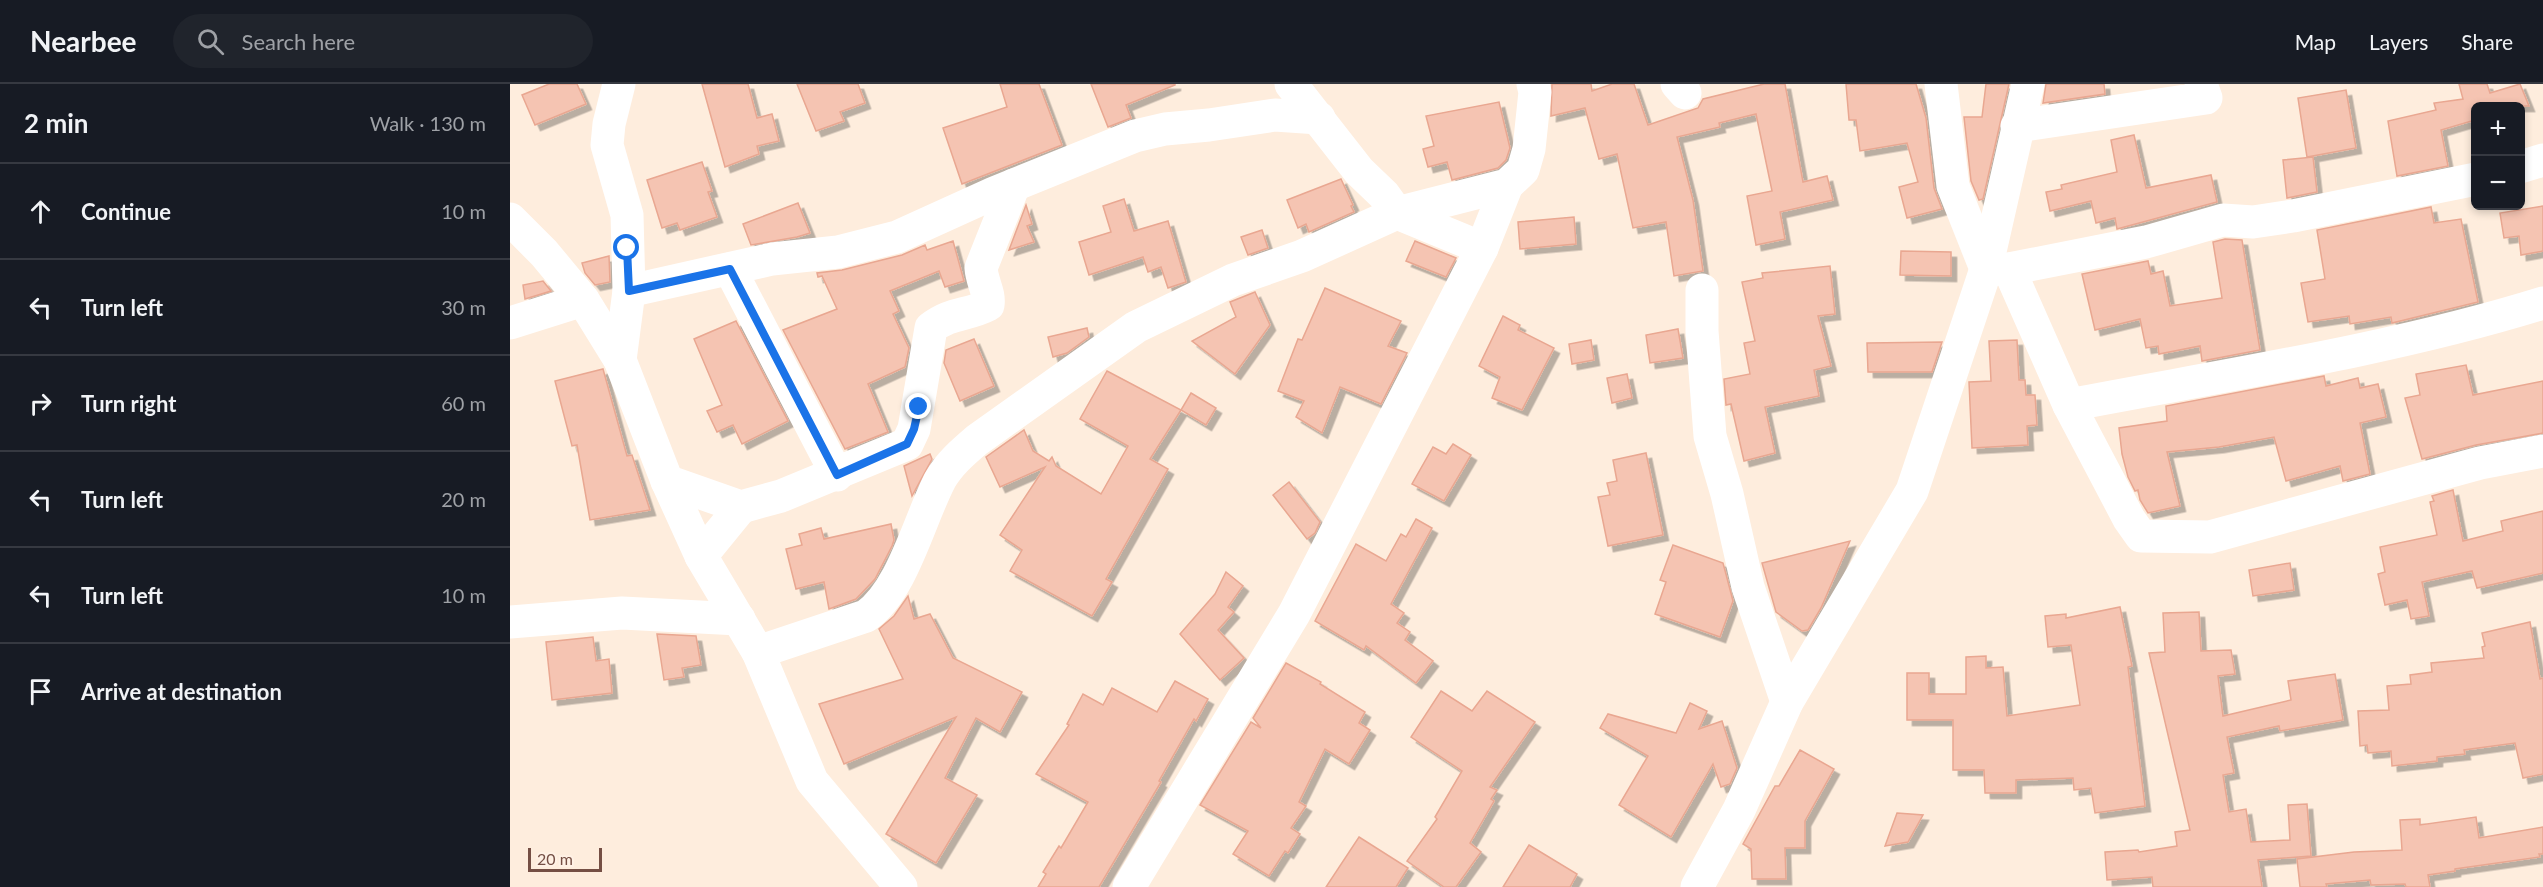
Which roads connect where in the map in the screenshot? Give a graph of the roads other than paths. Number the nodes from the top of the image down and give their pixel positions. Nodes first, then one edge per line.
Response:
1 (619, 84) edge
2 (1292, 84) edge
3 (1533, 84) edge
4 (1941, 84) edge
5 (2028, 84) edge
6 (2201, 84) edge
7 (1319, 118) junction
8 (2017, 126) junction
9 (2543, 160) edge
10 (2525, 165) edge
11 (2471, 180) edge
12 (1014, 185) junction
13 (1507, 185) junction
14 (1396, 213) junction
15 (510, 219) edge
16 (1482, 248) junction
17 (730, 269) junction
18 (1997, 269) junction
19 (1702, 290) dead end
20 (629, 291) junction
21 (583, 300) junction
22 (2543, 303) edge
23 (510, 323) edge
24 (620, 360) junction
25 (2069, 405) junction
26 (2543, 451) edge
27 (837, 475) junction
28 (667, 481) junction
29 (741, 507) junction
30 (708, 568) junction
31 (689, 615) junction
32 (739, 619) junction
33 (510, 622) edge
34 (759, 652) junction
35 (1787, 702) junction
36 (901, 887) edge
37 (1129, 887) edge
38 (1697, 887) edge

1 - 20 street
2 - 7 street
3 - 13 street
4 - 18 street
5 - 8 street
6 - 8 street
7 - 12 street
7 - 14 street
8 - 18 street
9 - 10 street
11 - 18 street
12 - 17 street
12 - 27 street
13 - 14 street
13 - 16 street
14 - 16 street
14 - 34 street
15 - 21 street
16 - 37 street
17 - 20 street
17 - 27 street
18 - 25 street
18 - 35 street
19 - 35 street
20 - 24 street
21 - 23 street
21 - 24 street
22 - 25 street
24 - 28 street
25 - 26 street
27 - 29 street
28 - 29 street
28 - 30 street
29 - 30 street
30 - 31 street
30 - 32 street
31 - 32 street
31 - 33 street
32 - 34 street
34 - 36 street
35 - 38 street

